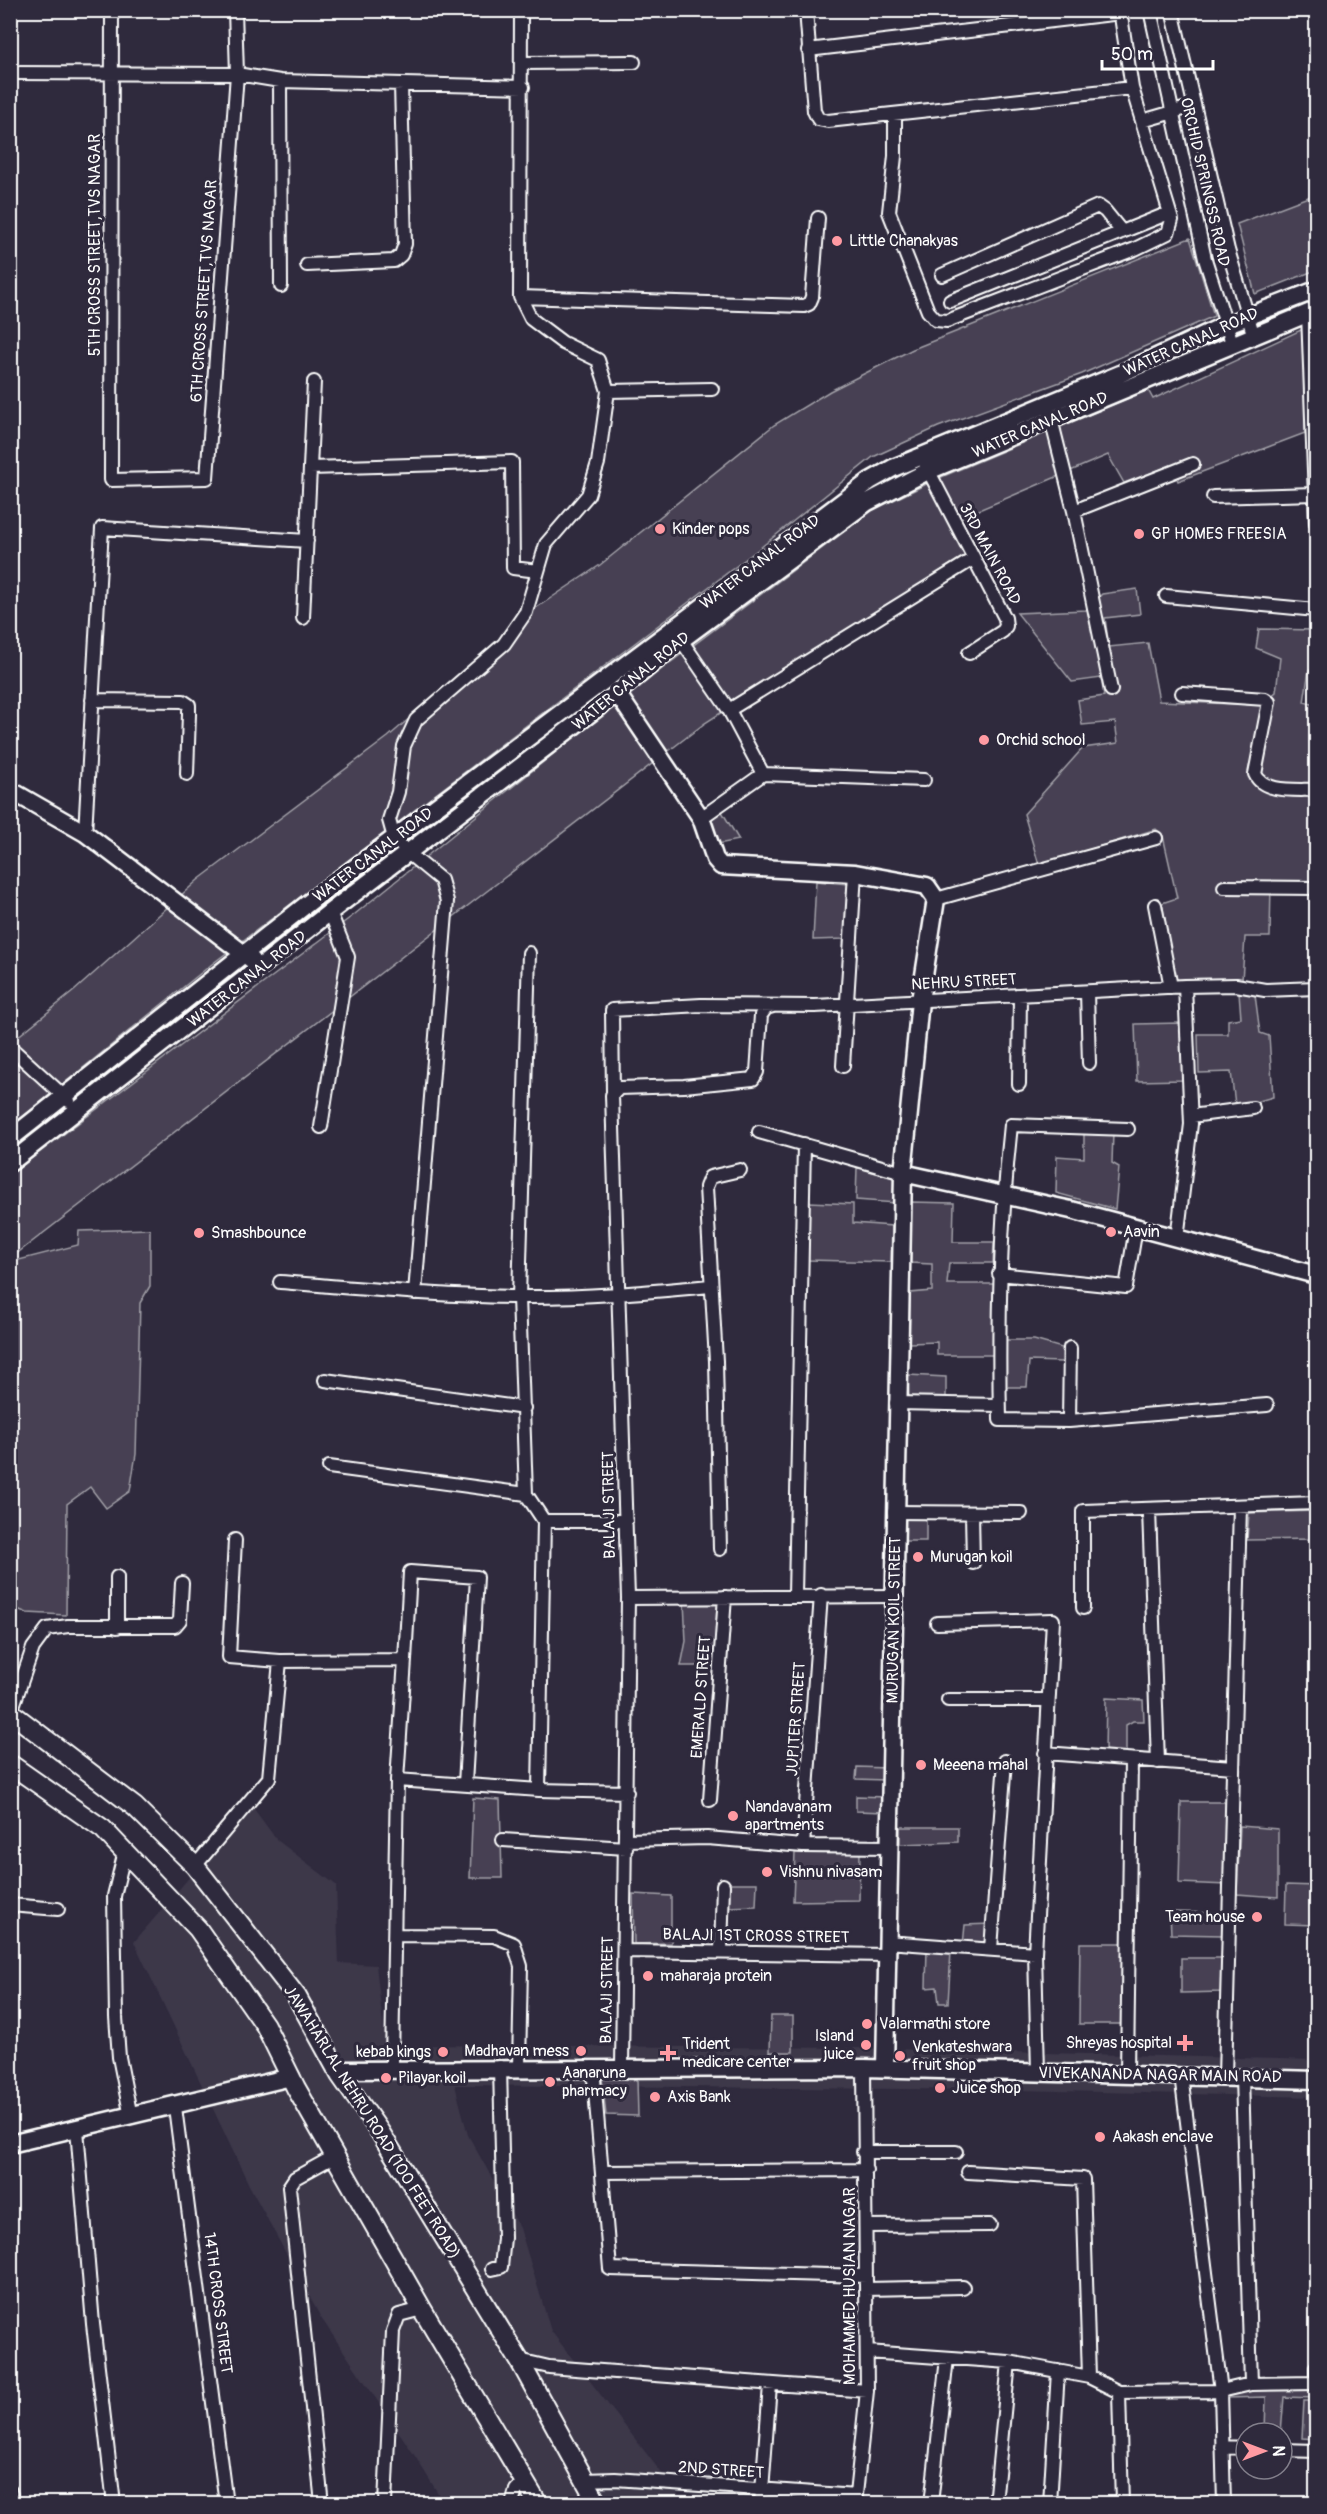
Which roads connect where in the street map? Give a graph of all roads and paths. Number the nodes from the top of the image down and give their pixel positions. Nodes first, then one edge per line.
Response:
1 (112, 10) edge
2 (236, 10) edge
3 (522, 10) edge
4 (806, 10) edge
5 (1150, 10) edge
6 (1172, 10) edge
7 (1120, 12) edge
8 (808, 50) junction
9 (634, 62) dead end
10 (522, 63) junction
11 (113, 72) junction
12 (10, 73) edge
13 (237, 74) junction
14 (280, 81) junction
15 (401, 84) junction
16 (523, 87) junction
17 (1132, 88) junction
18 (1194, 106) junction
19 (1170, 112) junction
20 (895, 116) junction
21 (1142, 121) junction
22 (1169, 213) junction
23 (818, 218) dead end
24 (1122, 232) junction
25 (307, 265) dead end
26 (942, 274) dead end
27 (281, 286) dead end
28 (1317, 290) edge
29 (520, 297) junction
30 (950, 301) dead end
31 (1312, 312) edge
32 (1248, 317) junction
33 (1225, 325) junction
34 (1254, 337) junction
35 (1233, 346) junction
36 (314, 381) dead end
37 (712, 389) dead end
38 (608, 391) junction
39 (1096, 392) junction
40 (1049, 412) junction
41 (925, 464) junction
42 (1193, 464) dead end
43 (310, 468) junction
44 (111, 480) joint
45 (1315, 494) edge
46 (1213, 497) dead end
47 (1074, 511) junction
48 (1317, 523) edge
49 (307, 541) junction
50 (973, 559) junction
51 (538, 571) junction
52 (1166, 596) dead end
53 (1317, 610) edge
54 (303, 618) dead end
55 (681, 640) junction
56 (969, 653) dead end
57 (1111, 690) dead end
58 (617, 693) junction
59 (1182, 693) dead end
60 (92, 700) junction
61 (729, 710) junction
62 (187, 774) dead end
63 (763, 774) junction
64 (924, 780) dead end
65 (10, 790) edge
66 (1317, 790) edge
67 (701, 818) junction
68 (85, 833) junction
69 (394, 838) junction
70 (1156, 838) dead end
71 (408, 853) junction
72 (855, 873) junction
73 (1224, 887) dead end
74 (1317, 888) edge
75 (936, 898) junction
76 (1155, 905) dead end
77 (330, 912) junction
78 (246, 953) junction
79 (529, 953) dead end
80 (261, 968) junction
81 (1185, 986) junction
82 (1171, 987) junction
83 (1317, 988) edge
84 (1088, 992) junction
85 (1020, 995) junction
86 (920, 1001) junction
87 (848, 1005) junction
88 (773, 1006) junction
89 (10, 1047) edge
90 (1089, 1063) dead end
91 (843, 1066) dead end
92 (1018, 1084) dead end
93 (613, 1092) junction
94 (65, 1096) junction
95 (1253, 1108) dead end
96 (78, 1112) junction
97 (1191, 1116) junction
98 (321, 1127) dead end
99 (1128, 1129) dead end
100 (759, 1132) dead end
101 (10, 1139) edge
102 (804, 1144) junction
103 (10, 1163) edge
104 (740, 1170) dead end
105 (903, 1173) junction
106 (1004, 1194) junction
107 (1136, 1228) junction
108 (1177, 1239) junction
109 (999, 1274) junction
110 (1317, 1275) edge
111 (280, 1282) dead end
112 (710, 1286) junction
113 (414, 1293) junction
114 (619, 1294) junction
115 (519, 1298) junction
116 (1070, 1348) dead end
117 (325, 1380) dead end
118 (897, 1404) junction
119 (999, 1405) junction
120 (1267, 1405) dead end
121 (524, 1408) junction
122 (1069, 1421) junction
123 (329, 1467) dead end
124 (526, 1494) junction
125 (1317, 1503) edge
126 (1240, 1506) junction
127 (1149, 1510) junction
128 (895, 1512) junction
129 (972, 1513) junction
130 (1021, 1513) dead end
131 (544, 1521) junction
132 (626, 1521) junction
133 (235, 1540) dead end
134 (720, 1549) dead end
135 (973, 1563) dead end
136 (117, 1577) dead end
137 (182, 1583) dead end
138 (795, 1595) junction
139 (821, 1595) junction
140 (894, 1596) junction
141 (725, 1597) junction
142 (628, 1598) junction
143 (1083, 1608) dead end
144 (937, 1623) dead end
145 (117, 1627) junction
146 (405, 1660) junction
147 (280, 1661) junction
148 (948, 1700) dead end
149 (1048, 1700) junction
150 (11, 1712) edge
151 (1046, 1753) junction
152 (1131, 1760) junction
153 (1005, 1761) dead end
154 (1158, 1762) junction
155 (10, 1764) edge
156 (1233, 1767) junction
157 (398, 1780) junction
158 (465, 1784) junction
159 (539, 1790) junction
160 (627, 1792) junction
161 (710, 1800) dead end
162 (503, 1840) dead end
163 (626, 1844) junction
164 (802, 1846) junction
165 (890, 1847) junction
166 (125, 1851) junction
167 (195, 1866) junction
168 (723, 1885) dead end
169 (10, 1905) edge
170 (58, 1909) dead end
171 (394, 1935) junction
172 (887, 1948) junction
173 (991, 1949) junction
174 (625, 1951) junction
175 (721, 1951) junction
176 (1035, 1953) junction
177 (337, 2065) junction
178 (392, 2066) junction
179 (500, 2067) junction
180 (519, 2067) junction
181 (593, 2067) junction
182 (622, 2067) junction
183 (864, 2068) junction
184 (885, 2068) junction
185 (1038, 2072) junction
186 (1127, 2074) junction
187 (1180, 2075) junction
188 (291, 2077) junction
189 (1225, 2077) junction
190 (1242, 2077) junction
191 (1317, 2080) edge
192 (175, 2107) junction
193 (131, 2117) junction
194 (77, 2129) junction
195 (10, 2144) edge
196 (863, 2152) junction
197 (956, 2152) dead end
198 (335, 2156) junction
199 (866, 2170) junction
200 (602, 2172) junction
201 (968, 2172) dead end
202 (990, 2225) dead end
203 (866, 2226) junction
204 (492, 2269) dead end
205 (866, 2282) junction
206 (963, 2287) dead end
207 (422, 2309) junction
208 (867, 2352) junction
209 (947, 2358) junction
210 (519, 2360) junction
211 (1010, 2362) junction
212 (1317, 2367) edge
213 (1058, 2372) junction
214 (1089, 2377) junction
215 (1316, 2383) edge
216 (1251, 2384) junction
217 (770, 2385) junction
218 (867, 2391) junction
219 (1221, 2391) junction
220 (1119, 2392) junction
221 (1222, 2447) junction
222 (1234, 2448) edge
223 (1294, 2450) edge
224 (1317, 2451) edge
225 (525, 2480) junction
226 (584, 2480) junction
227 (762, 2490) junction
228 (10, 2491) edge
229 (856, 2500) edge
230 (12, 2504) edge
231 (114, 2504) edge
232 (226, 2504) edge
233 (322, 2504) edge
234 (386, 2504) edge
235 (512, 2504) edge
236 (538, 2504) edge
237 (598, 2504) edge
238 (761, 2504) edge
239 (931, 2504) edge
240 (995, 2504) edge
241 (1050, 2504) edge
242 (1122, 2504) edge
243 (1224, 2504) edge

1 - 11 street, 5TH CROSS STREET,TVS NAGAR
2 - 13 street, 6TH CROSS STREET,TVS NAGAR
3 - 10 street
4 - 8 street
5 - 19 street, ORCHID SPRINGSS ROAD
6 - 18 street, ORCHID SPRINGSS ROAD
7 - 8 street
7 - 17 street
8 - 20 street
9 - 10 street
10 - 16 street
11 - 12 street
11 - 13 street
11 - 44 street, 5TH CROSS STREET,TVS NAGAR
13 - 14 street
13 - 44 street, 6TH CROSS STREET,TVS NAGAR
14 - 15 street
14 - 27 street
15 - 16 street
15 - 25 street
16 - 29 street
17 - 20 street
17 - 21 street
18 - 19 street
18 - 32 street, ORCHID SPRINGSS ROAD
19 - 21 street
19 - 33 street, ORCHID SPRINGSS ROAD
20 - 22 street
21 - 22 street
22 - 24 street
23 - 29 street
24 - 26 street
24 - 30 street
28 - 32 main road, WATER CANAL ROAD
29 - 38 street
31 - 34 main road, WATER CANAL ROAD
31 - 45 street
32 - 33 main road, WATER CANAL ROAD
32 - 34 street, ORCHID SPRINGSS ROAD
33 - 35 street, ORCHID SPRINGSS ROAD
33 - 39 main road, WATER CANAL ROAD
34 - 35 main road, WATER CANAL ROAD
35 - 39 main road, WATER CANAL ROAD
36 - 43 street
37 - 38 street
38 - 51 street
39 - 40 main road, WATER CANAL ROAD
40 - 41 main road, WATER CANAL ROAD
40 - 47 street
41 - 50 street, 3RD MAIN ROAD
41 - 55 main road, WATER CANAL ROAD
41 - 69 main road, WATER CANAL ROAD
42 - 47 street
43 - 49 street
43 - 51 street
45 - 46 street
45 - 48 street
47 - 57 street
49 - 54 street
49 - 60 street
50 - 56 street, 3RD MAIN ROAD
50 - 61 street
51 - 69 street
52 - 53 street
55 - 58 main road, WATER CANAL ROAD
55 - 61 street
58 - 67 main road
58 - 71 main road, WATER CANAL ROAD
59 - 66 street
60 - 62 street
60 - 68 street
61 - 63 street
63 - 64 street
63 - 67 street
65 - 68 main road
67 - 72 main road
68 - 78 main road
69 - 71 street
69 - 78 main road, WATER CANAL ROAD
70 - 75 street
71 - 77 main road, WATER CANAL ROAD
71 - 113 street
72 - 75 main road
72 - 87 street
73 - 74 street
75 - 86 main road, MURUGAN KOIL STREET
76 - 82 street
77 - 80 main road, WATER CANAL ROAD
77 - 98 street
78 - 80 main road
78 - 94 main road, WATER CANAL ROAD
79 - 115 street
80 - 96 main road, WATER CANAL ROAD
81 - 82 street, NEHRU STREET
81 - 83 street, NEHRU STREET
81 - 97 street
82 - 84 street, NEHRU STREET
84 - 85 street, NEHRU STREET
84 - 90 street
85 - 86 street, NEHRU STREET
85 - 92 street
86 - 87 street, NEHRU STREET
86 - 105 main road, MURUGAN KOIL STREET
87 - 88 street, NEHRU STREET
87 - 91 street
88 - 93 street
88 - 93 street, NEHRU STREET
89 - 94 street
93 - 114 street, BALAJI STREET
94 - 96 street
94 - 101 main road, WATER CANAL ROAD
95 - 97 street
96 - 103 main road, WATER CANAL ROAD
97 - 108 street
99 - 106 street
100 - 102 street
102 - 105 street
102 - 138 street
104 - 112 street
105 - 106 main road
105 - 118 main road, MURUGAN KOIL STREET
106 - 107 main road
106 - 109 street
107 - 108 main road
107 - 109 street
108 - 110 main road
109 - 119 street
111 - 113 street
112 - 114 street
112 - 134 street
113 - 115 street
114 - 115 street
114 - 132 street, BALAJI STREET
115 - 121 street
116 - 122 street
117 - 121 street
118 - 119 street
118 - 128 main road, MURUGAN KOIL STREET
119 - 122 street
120 - 122 street
121 - 124 street
123 - 124 street
124 - 131 street
125 - 126 street
126 - 127 street
126 - 156 street
127 - 143 street
127 - 154 street
128 - 129 street
128 - 140 main road, MURUGAN KOIL STREET
129 - 130 street
129 - 135 street
131 - 132 street
131 - 159 street
132 - 142 street, BALAJI STREET
133 - 147 street
136 - 145 street
137 - 145 street
138 - 139 street
138 - 141 street
139 - 140 street
139 - 164 street, JUPITER STREET
140 - 165 main road, MURUGAN KOIL STREET
141 - 142 street
141 - 161 street, EMERALD STREET
142 - 160 street, BALAJI STREET
144 - 149 street
145 - 150 street
146 - 147 street
146 - 157 street
146 - 158 street
147 - 167 street
148 - 149 street
149 - 151 street
150 - 167 main road, JAWAHARLAL NEHRU ROAD (100 FEET ROAD)
151 - 152 street
151 - 176 street
152 - 154 street
152 - 186 street
153 - 173 street
154 - 156 street
155 - 166 main road
156 - 189 street
157 - 158 street
157 - 171 street
158 - 159 street
159 - 160 street
160 - 163 street, BALAJI STREET
162 - 163 street
163 - 164 street
163 - 174 street, BALAJI STREET
164 - 165 street
165 - 172 main road, MURUGAN KOIL STREET
166 - 188 main road
166 - 193 street
167 - 177 main road, JAWAHARLAL NEHRU ROAD (100 FEET ROAD)
168 - 175 street
169 - 170 street
171 - 178 street
171 - 180 street
172 - 173 street, BALAJI 1ST CROSS STREET
172 - 175 street, BALAJI 1ST CROSS STREET
172 - 184 main road, MURUGAN KOIL STREET
173 - 176 street, BALAJI 1ST CROSS STREET
174 - 175 street, BALAJI 1ST CROSS STREET
174 - 182 street, BALAJI STREET
176 - 185 street
177 - 178 main road
177 - 210 main road, JAWAHARLAL NEHRU ROAD (100 FEET ROAD)
178 - 179 main road
178 - 179 main road
179 - 180 main road, VIVEKANANDA NAGAR MAIN ROAD
179 - 204 street
180 - 181 main road, VIVEKANANDA NAGAR MAIN ROAD
181 - 182 main road, VIVEKANANDA NAGAR MAIN ROAD
181 - 200 street
182 - 183 main road, VIVEKANANDA NAGAR MAIN ROAD
183 - 184 main road, VIVEKANANDA NAGAR MAIN ROAD
183 - 196 street, MOHAMMED HUSIAN NAGAR
184 - 185 main road, VIVEKANANDA NAGAR MAIN ROAD
185 - 186 main road, VIVEKANANDA NAGAR MAIN ROAD
186 - 187 main road, VIVEKANANDA NAGAR MAIN ROAD
187 - 189 main road, VIVEKANANDA NAGAR MAIN ROAD
187 - 219 street
188 - 192 main road
188 - 198 main road
189 - 190 main road, VIVEKANANDA NAGAR MAIN ROAD
190 - 191 main road, VIVEKANANDA NAGAR MAIN ROAD
190 - 216 street
192 - 193 main road
192 - 232 street, 14TH CROSS STREET
193 - 194 main road
194 - 195 main road
194 - 231 street
196 - 197 street
196 - 199 street, MOHAMMED HUSIAN NAGAR
198 - 207 main road
198 - 233 street
199 - 200 street
199 - 203 street, MOHAMMED HUSIAN NAGAR
200 - 205 street
201 - 214 street
202 - 203 street
203 - 205 street, MOHAMMED HUSIAN NAGAR
205 - 206 street
205 - 208 street, MOHAMMED HUSIAN NAGAR
207 - 225 main road
207 - 234 street
208 - 209 street
208 - 218 street, MOHAMMED HUSIAN NAGAR
209 - 211 street
209 - 239 street
210 - 217 street
210 - 226 main road, JAWAHARLAL NEHRU ROAD (100 FEET ROAD)
211 - 213 street
211 - 240 street
212 - 215 street
213 - 214 street
213 - 241 street
214 - 220 street
215 - 216 street
216 - 219 street
217 - 218 street
217 - 227 street
218 - 229 street, MOHAMMED HUSIAN NAGAR
219 - 220 street
219 - 221 street
220 - 242 street
221 - 222 street
221 - 243 street
223 - 224 street
225 - 235 street
225 - 236 main road
226 - 227 street, 2ND STREET
226 - 237 main road, JAWAHARLAL NEHRU ROAD (100 FEET ROAD)
227 - 229 street, 2ND STREET
227 - 238 street
228 - 230 street

